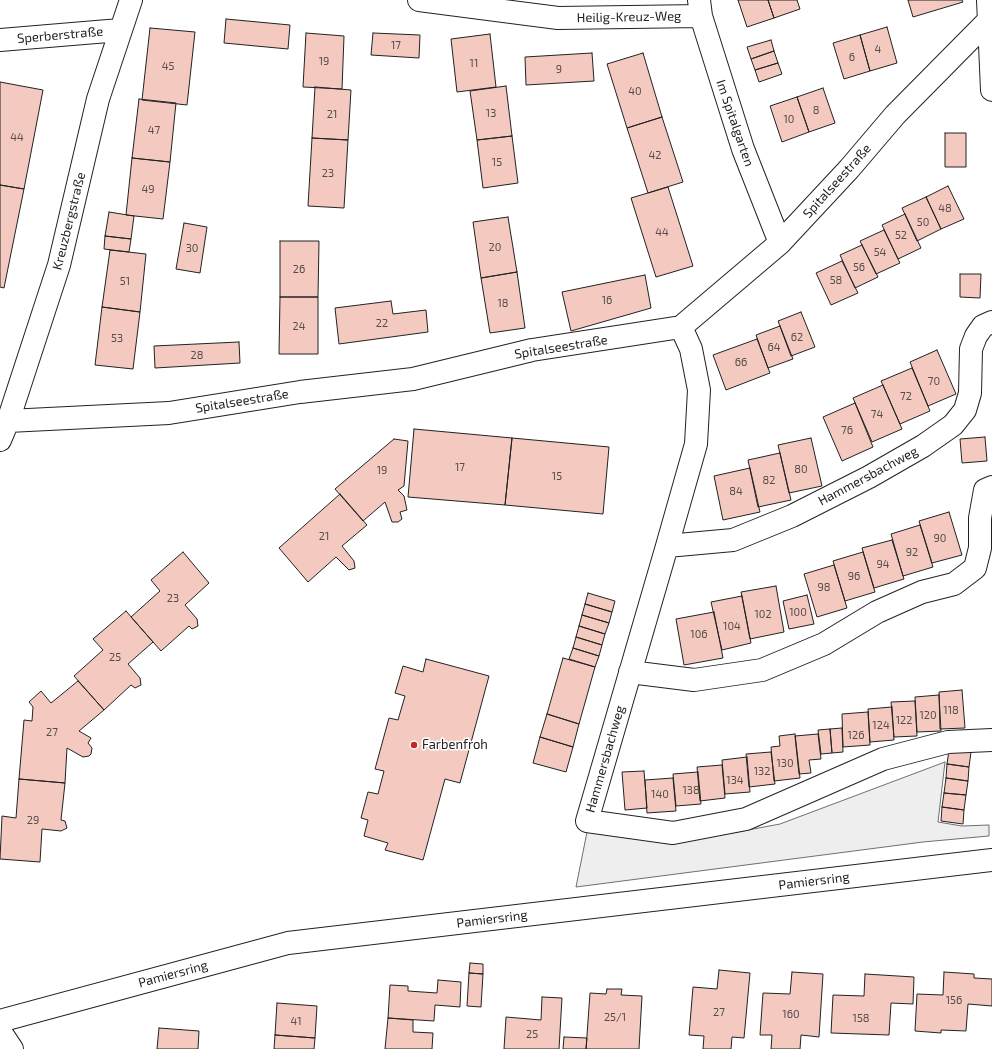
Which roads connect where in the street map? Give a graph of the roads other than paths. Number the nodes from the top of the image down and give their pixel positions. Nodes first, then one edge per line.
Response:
1 (130, 0) edge
2 (419, 0) edge
3 (700, 8) edge
4 (557, 9) edge
5 (989, 10) edge
6 (120, 30) junction
7 (0, 40) edge
8 (992, 90) edge
9 (780, 243) junction
10 (992, 322) edge
11 (681, 327) junction
12 (4, 431) edge
13 (992, 487) edge
14 (667, 546) junction
15 (630, 672) junction
16 (992, 740) edge
17 (992, 860) edge
18 (0, 1021) edge
19 (0, 1030) edge
20 (12, 1049) edge

1 - 6 street, Kreuzbergstraße
2 - 4 street, Heilig-Kreuz-Weg
3 - 4 street, Heilig-Kreuz-Weg
3 - 9 street, Im Spitalgarten
5 - 8 street
5 - 9 street, Spitalseestraße
6 - 7 street, Sperberstraße
6 - 12 street, Kreuzbergstraße
9 - 11 street, Spitalseestraße
10 - 14 street, Hammersbachweg
11 - 12 street, Spitalseestraße
11 - 14 street, Hammersbachweg
13 - 15 street
14 - 15 street, Hammersbachweg
15 - 16 street, Hammersbachweg
17 - 18 street, Pamiersring
19 - 20 street

